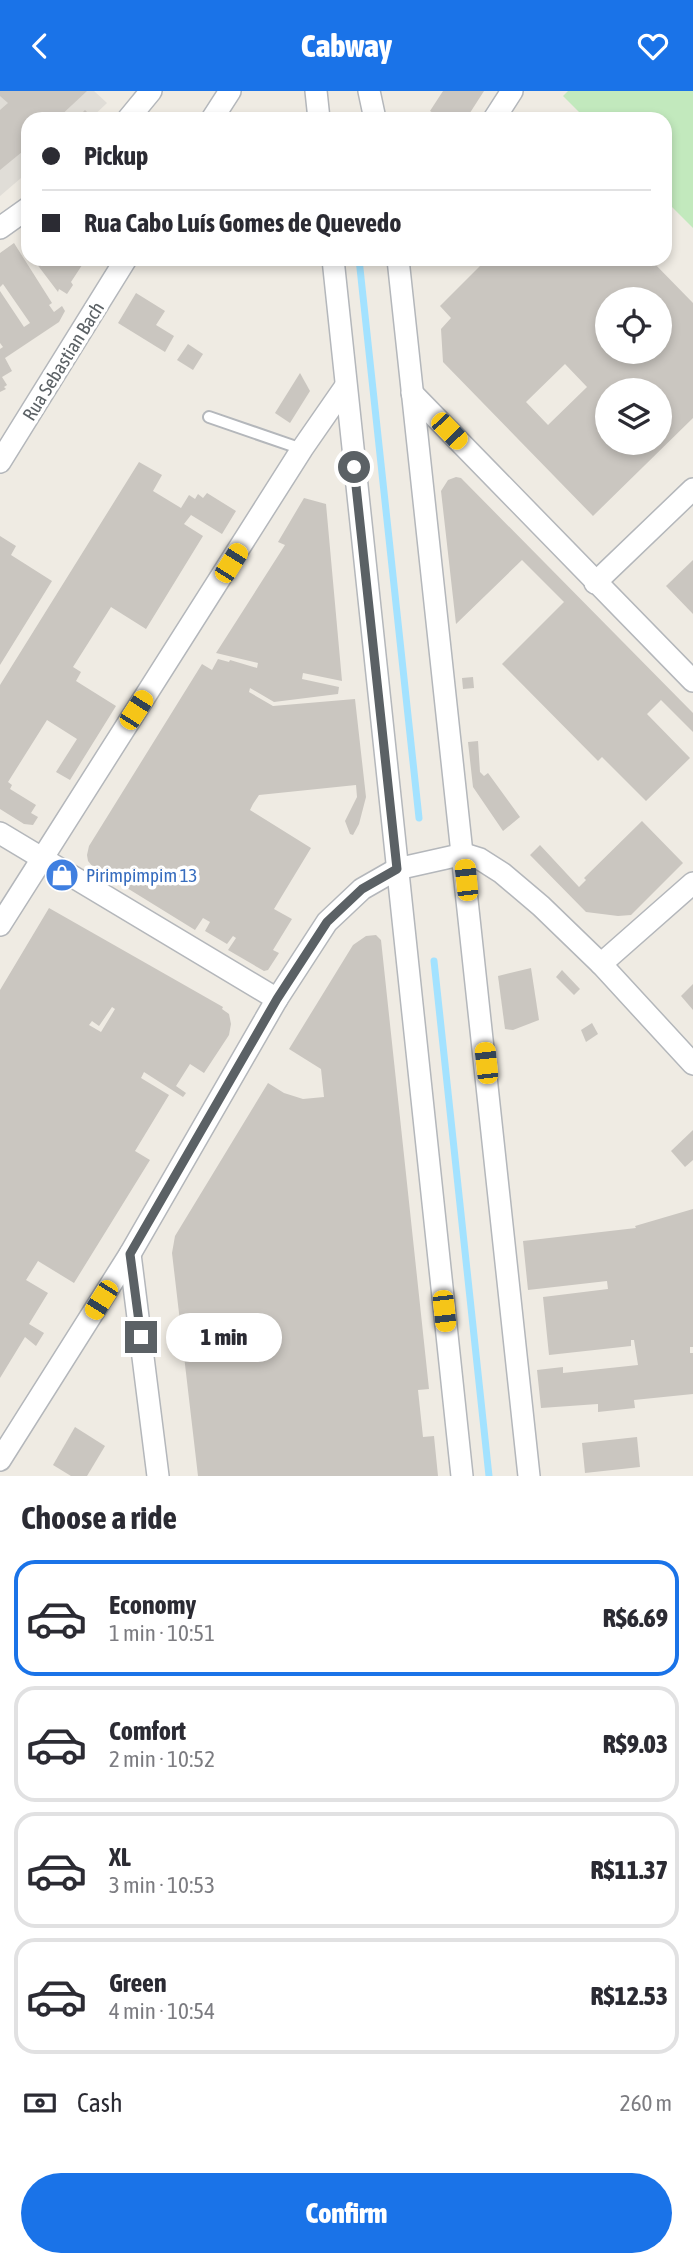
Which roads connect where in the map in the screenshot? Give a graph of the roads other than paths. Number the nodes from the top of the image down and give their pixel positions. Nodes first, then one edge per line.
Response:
1 (151, 91) edge
2 (230, 91) edge
3 (316, 91) edge
4 (369, 91) edge
5 (512, 91) edge
6 (134, 112) edge
7 (216, 112) edge
8 (318, 112) edge
9 (373, 112) edge
10 (499, 112) edge
11 (21, 213) edge
12 (0, 227) edge
13 (123, 266) edge
14 (333, 266) edge
15 (401, 266) edge
16 (345, 387) junction
17 (412, 393) junction
18 (209, 417) dead end
19 (302, 449) junction
20 (0, 462) edge
21 (693, 489) edge
22 (595, 583) junction
23 (693, 681) edge
24 (0, 834) edge
25 (464, 854) junction
26 (41, 858) junction
27 (397, 869) junction
28 (693, 883) edge
29 (0, 925) edge
30 (601, 964) junction
31 (277, 999) junction
32 (693, 1064) edge
33 (130, 1254) junction
34 (0, 1461) edge
35 (158, 1476) edge
36 (462, 1476) edge
37 (529, 1476) edge

1 - 6 street
2 - 7 street
3 - 8 street
4 - 9 street
5 - 10 street
11 - 12 street
13 - 20 street, Rua Sebastian Bach
14 - 16 street
15 - 17 street
16 - 19 street
16 - 27 street
17 - 22 street
17 - 25 street
18 - 19 lane
19 - 26 street
21 - 22 street
22 - 23 street
24 - 26 street
25 - 27 street
25 - 30 street
25 - 37 street
26 - 29 street
26 - 31 street
27 - 31 street
27 - 36 street
28 - 30 street
30 - 32 street
31 - 33 street
33 - 34 street
33 - 35 street

